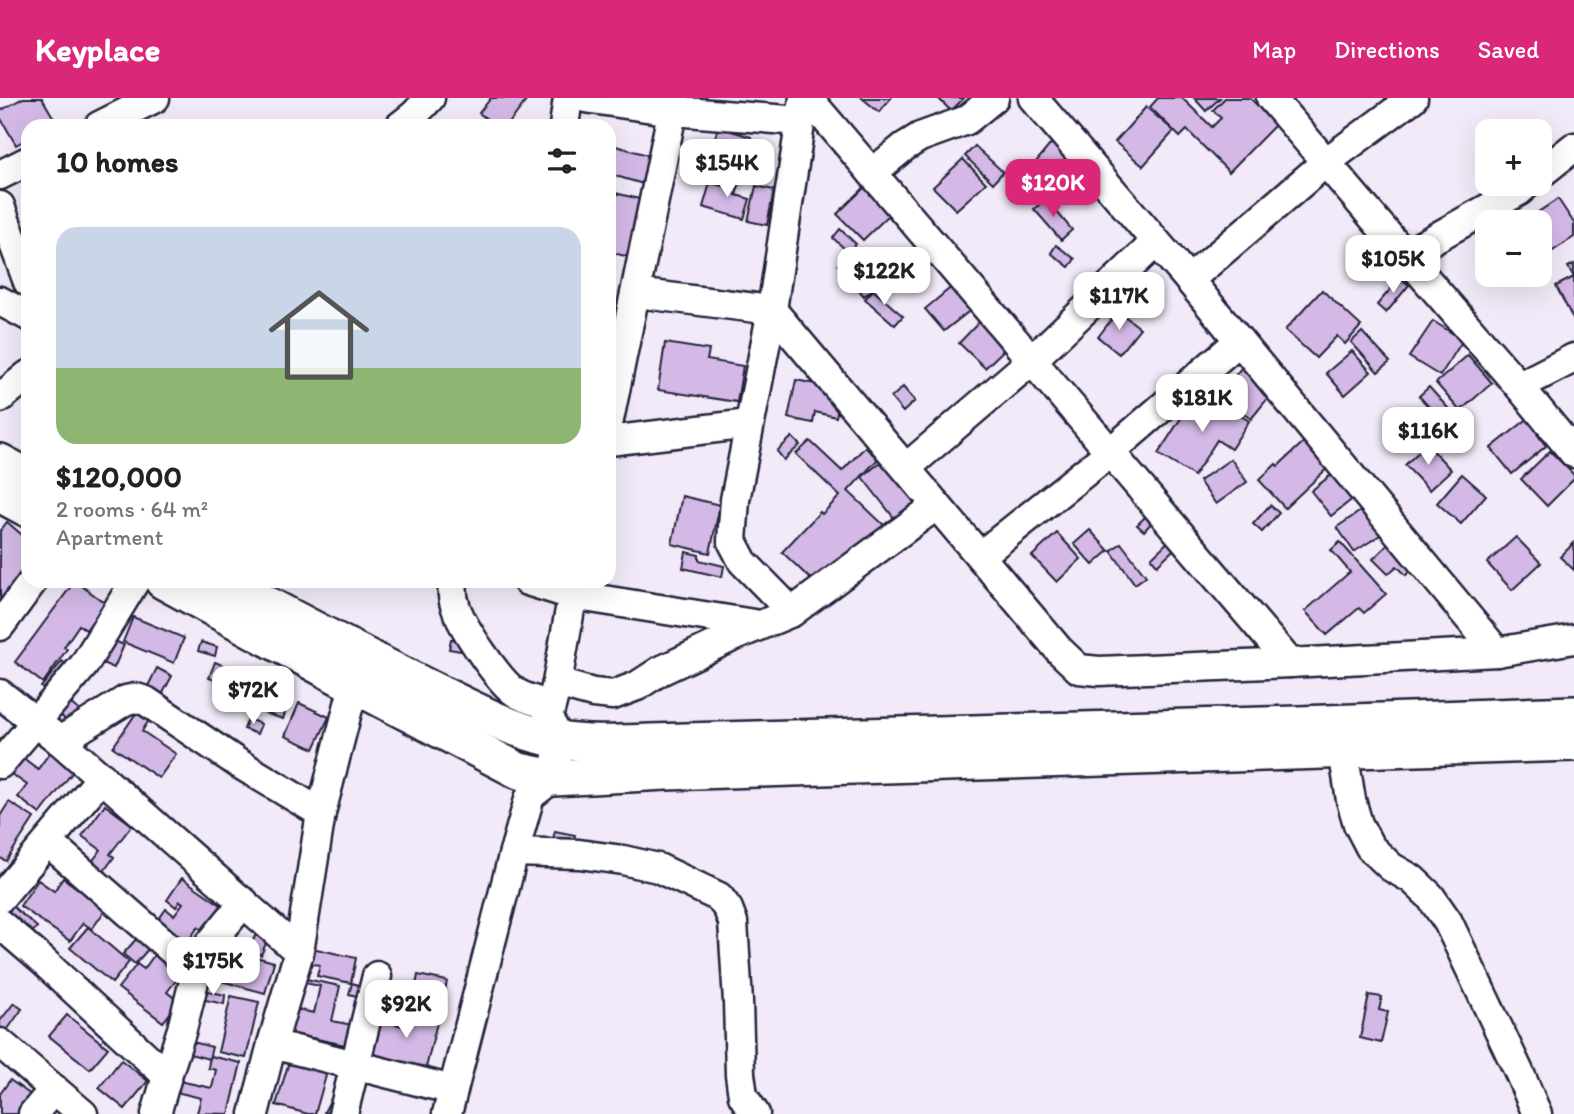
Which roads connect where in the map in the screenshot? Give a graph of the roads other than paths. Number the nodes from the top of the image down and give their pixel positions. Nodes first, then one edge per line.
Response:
1 (155, 98) edge
2 (430, 98) edge
3 (568, 98) edge
4 (585, 98) edge
5 (994, 98) edge
6 (1033, 98) edge
7 (1272, 98) edge
8 (1413, 98) edge
9 (674, 105) edge
10 (804, 106) edge
11 (113, 119) edge
12 (409, 119) edge
13 (565, 119) edge
14 (1574, 148) edge
15 (1326, 162) junction
16 (1552, 165) edge
17 (21, 166) edge
18 (872, 173) junction
19 (0, 176) edge
20 (1510, 196) edge
21 (0, 206) edge
22 (1156, 242) junction
23 (1405, 256) junction
24 (21, 263) edge
25 (1189, 280) junction
26 (636, 293) junction
27 (0, 301) edge
28 (772, 310) junction
29 (21, 312) edge
30 (1239, 341) junction
31 (1574, 358) edge
32 (1031, 361) junction
33 (21, 381) edge
34 (616, 386) edge
35 (1519, 386) junction
36 (0, 398) edge
37 (750, 424) junction
38 (616, 440) edge
39 (1109, 453) junction
40 (1574, 453) edge
41 (0, 462) edge
42 (906, 468) junction
43 (21, 473) edge
44 (0, 494) edge
45 (21, 505) edge
46 (937, 505) junction
47 (979, 556) junction
48 (28, 588) edge
49 (131, 588) edge
50 (176, 588) edge
51 (235, 588) edge
52 (452, 588) edge
53 (574, 588) edge
54 (792, 612) junction
55 (760, 625) junction
56 (0, 626) edge
57 (1574, 639) edge
58 (1497, 652) junction
59 (1290, 663) junction
60 (354, 685) junction
61 (0, 694) edge
62 (1574, 714) edge
63 (548, 716) junction
64 (37, 722) junction
65 (60, 741) junction
66 (1574, 743) edge
67 (1343, 751) junction
68 (0, 764) edge
69 (102, 777) junction
70 (534, 782) junction
71 (321, 813) junction
72 (48, 842) junction
73 (514, 852) junction
74 (0, 898) edge
75 (244, 902) junction
76 (0, 924) edge
77 (299, 952) junction
78 (196, 971) junction
79 (377, 976) dead end
80 (0, 1043) edge
81 (272, 1044) junction
82 (355, 1065) junction
83 (167, 1076) junction
84 (54, 1089) junction
85 (450, 1102) edge
86 (163, 1113) edge
87 (33, 1114) edge
88 (83, 1114) edge
89 (254, 1114) edge
90 (343, 1114) edge
91 (755, 1114) edge
92 (1536, 1114) edge

1 - 11 street
2 - 12 street
3 - 13 street
4 - 9 street
5 - 18 street
6 - 22 street
7 - 15 street
8 - 15 street
9 - 10 street
9 - 26 street
10 - 18 street
10 - 28 street
14 - 16 street
15 - 23 street
15 - 25 street
17 - 19 street
18 - 32 street
20 - 23 street
21 - 24 street
22 - 25 street
22 - 32 street
23 - 35 street
25 - 30 street
26 - 28 street
26 - 34 street
27 - 29 street
28 - 37 street
28 - 42 street
30 - 39 street
30 - 58 street
31 - 35 street
32 - 39 street
32 - 42 street
33 - 36 street
35 - 40 street
37 - 38 street
37 - 54 street
39 - 47 street
39 - 59 street
41 - 43 main road
42 - 46 street
44 - 45 main road
46 - 47 street
46 - 54 street
47 - 59 street
48 - 56 street
49 - 64 street
50 - 60 main road
51 - 63 main road
52 - 63 street
53 - 55 street
53 - 63 street
54 - 55 street
55 - 63 street
57 - 58 street
58 - 59 street
60 - 70 main road
60 - 71 street
61 - 64 street
62 - 63 main road
63 - 70 street
64 - 65 street
64 - 68 street
65 - 69 street
65 - 71 street
66 - 67 main road
67 - 70 main road
67 - 92 street
69 - 72 street
69 - 75 street
70 - 73 street
71 - 77 street
72 - 74 street
72 - 78 street
73 - 85 street
73 - 91 street
75 - 77 street
75 - 78 street
76 - 83 street
77 - 81 street
78 - 83 street
79 - 82 street
80 - 84 street
81 - 82 street
81 - 89 street
82 - 85 street
82 - 90 street
83 - 86 street
84 - 87 street
84 - 88 street

